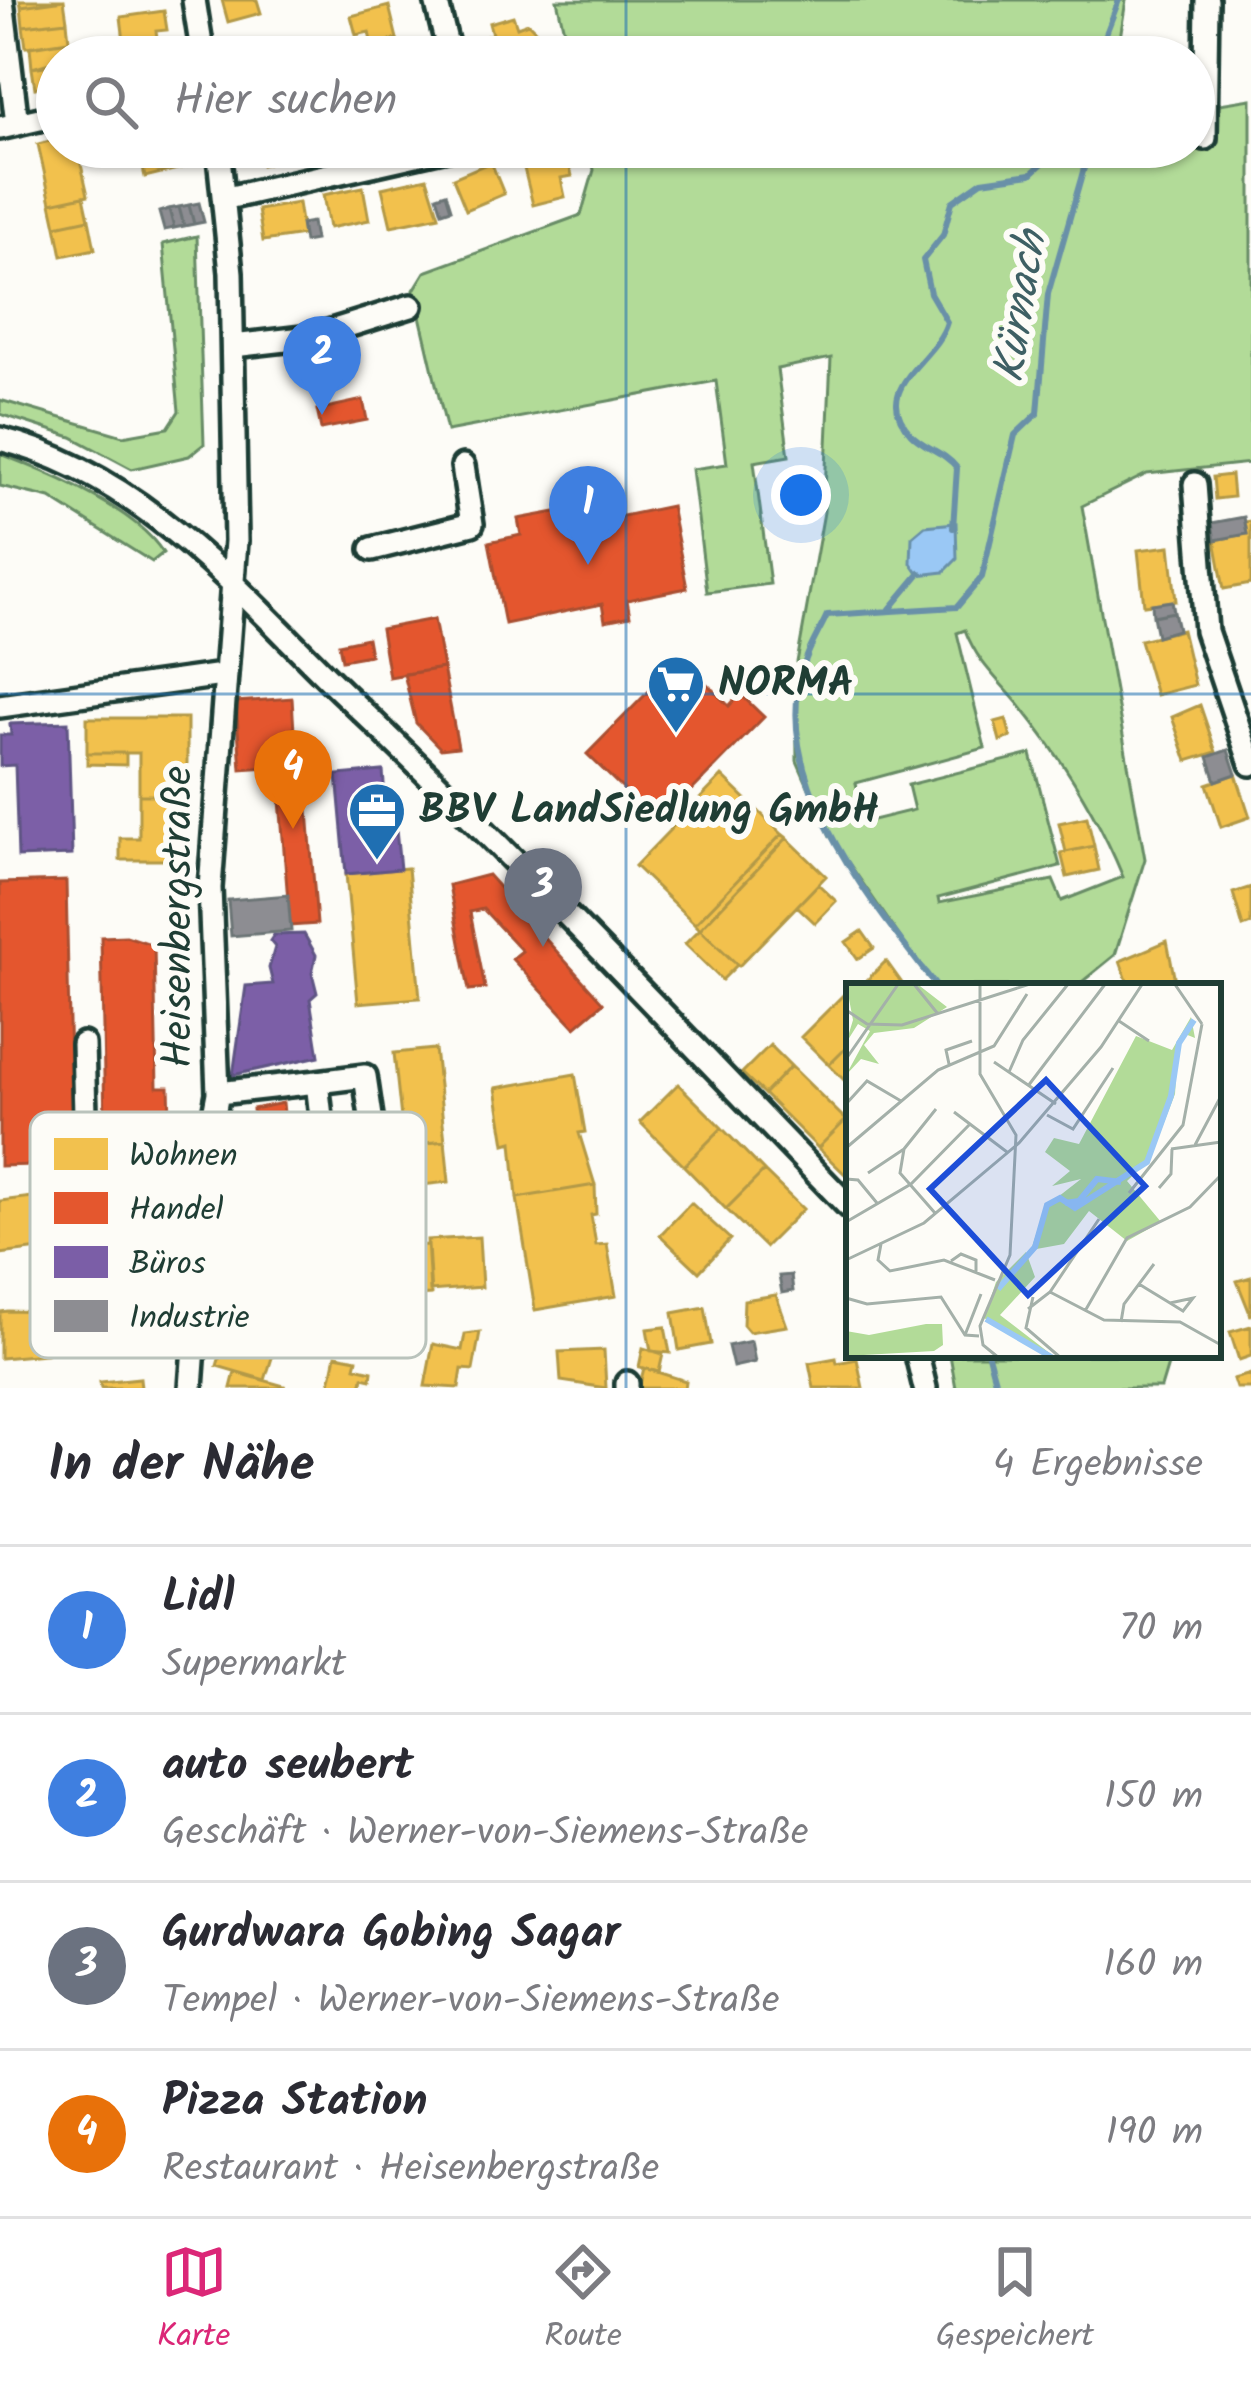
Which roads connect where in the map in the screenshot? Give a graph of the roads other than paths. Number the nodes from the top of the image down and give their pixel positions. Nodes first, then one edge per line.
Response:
1 (2, 0) edge
2 (194, 0) edge
3 (436, 0) edge
4 (1207, 0) edge
5 (200, 36) edge
6 (445, 36) edge
7 (1206, 36) edge
8 (8, 126) edge
9 (221, 168) edge
10 (360, 168) edge
11 (226, 199) junction
12 (411, 306) dead end
13 (233, 346) junction
14 (0, 439) edge
15 (463, 466) dead end
16 (1195, 484) dead end
17 (372, 549) dead end
18 (234, 590) junction
19 (222, 675) junction
20 (0, 706) edge
21 (1251, 764) edge
22 (83, 1044) dead end
23 (316, 1082) junction
24 (218, 1093) junction
25 (85, 1112) edge
26 (215, 1112) edge
27 (320, 1112) edge
28 (370, 1112) edge
29 (846, 1204) edge
30 (193, 1358) edge
31 (918, 1358) edge
32 (191, 1388) edge
33 (925, 1388) edge

1 - 8 street
2 - 5 street
3 - 6 street
4 - 7 street
9 - 11 street, Heisenbergstraße
10 - 11 street
11 - 13 street, Heisenbergstraße
12 - 13 street
13 - 18 street, Heisenbergstraße
14 - 18 street
15 - 17 street
16 - 21 street
18 - 19 street, Heisenbergstraße
18 - 29 street
19 - 20 street
19 - 24 street, Heisenbergstraße
22 - 25 street
23 - 24 street
23 - 27 street
23 - 28 street
24 - 26 street, Heisenbergstraße
30 - 32 street, Heisenbergstraße
31 - 33 street

